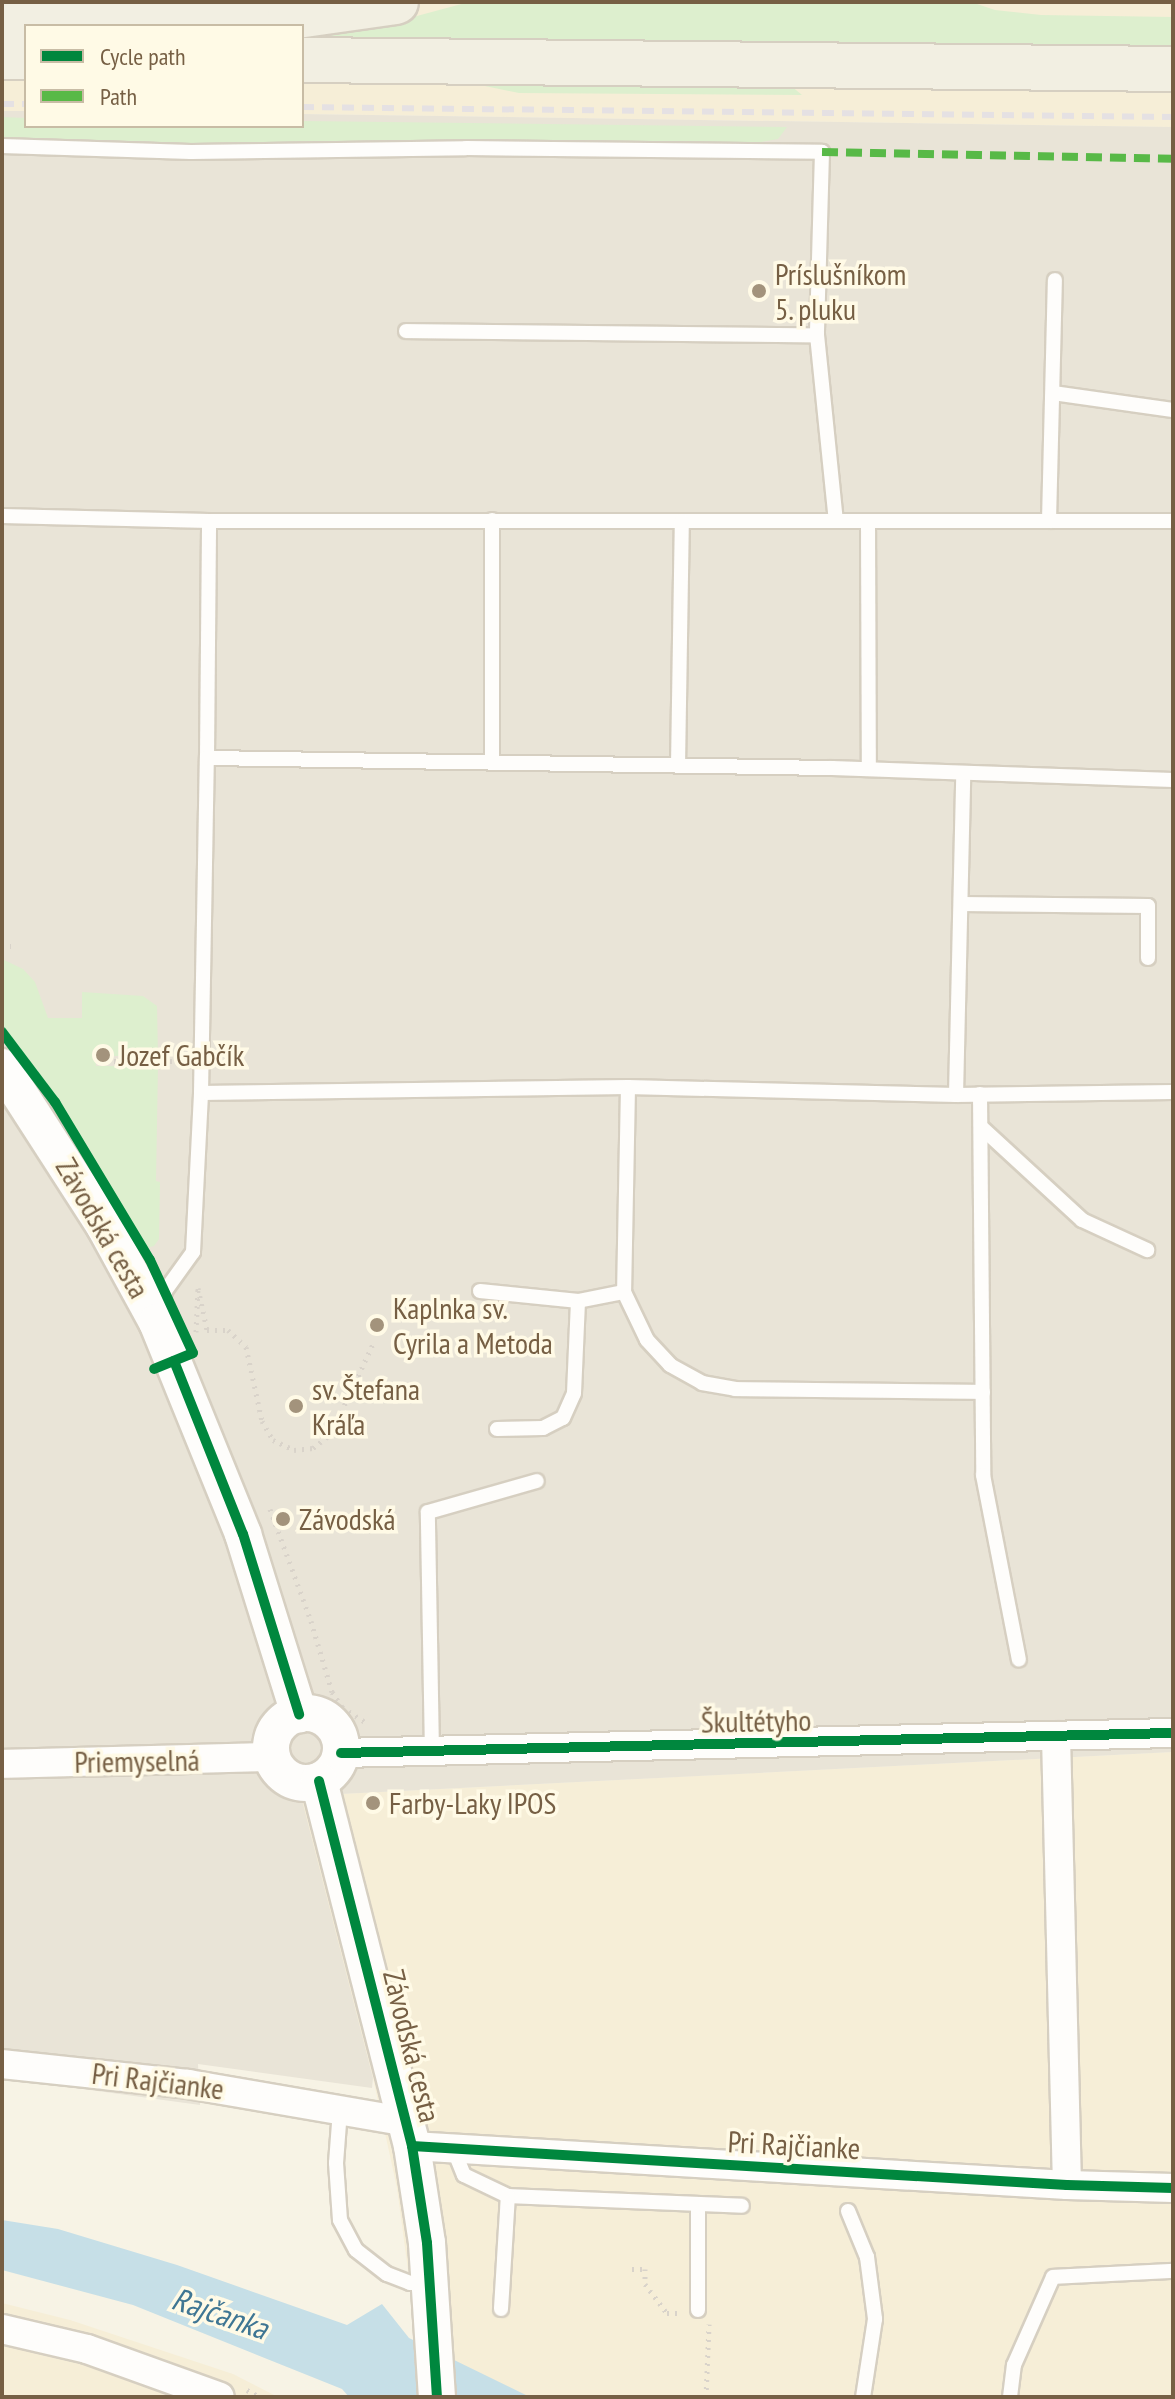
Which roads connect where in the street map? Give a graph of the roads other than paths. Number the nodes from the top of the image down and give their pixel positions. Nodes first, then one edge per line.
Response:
1 (396, 2) edge
2 (180, 24) edge
3 (304, 60) edge
4 (1173, 69) edge
5 (2, 146) edge
6 (1055, 280) dead end
7 (406, 331) dead end
8 (817, 335) junction
9 (1053, 393) junction
10 (1173, 410) edge
11 (2, 516) edge
12 (492, 520) junction
13 (209, 521) junction
14 (682, 521) junction
15 (836, 521) junction
16 (868, 521) junction
17 (1049, 521) junction
18 (1173, 521) edge
19 (207, 758) junction
20 (492, 763) junction
21 (678, 766) junction
22 (869, 769) junction
23 (963, 775) junction
24 (1173, 780) edge
25 (961, 904) junction
26 (1148, 958) dead end
27 (2, 1069) edge
28 (628, 1087) junction
29 (1173, 1092) edge
30 (201, 1093) junction
31 (980, 1094) junction
32 (956, 1095) junction
33 (981, 1127) junction
34 (1147, 1250) dead end
35 (480, 1291) dead end
36 (624, 1292) junction
37 (578, 1301) junction
38 (157, 1322) junction
39 (983, 1392) junction
40 (497, 1429) dead end
41 (537, 1481) dead end
42 (1019, 1660) dead end
43 (299, 1714) junction
44 (1173, 1733) edge
45 (1056, 1736) junction
46 (432, 1753) junction
47 (272, 1757) junction
48 (2, 1764) edge
49 (330, 1767) junction
50 (2, 2064) edge
51 (340, 2110) junction
52 (409, 2134) junction
53 (453, 2148) junction
54 (1067, 2185) junction
55 (1173, 2188) edge
56 (508, 2196) junction
57 (698, 2204) junction
58 (742, 2206) dead end
59 (848, 2211) dead end
60 (1173, 2271) edge
61 (430, 2282) junction
62 (501, 2309) dead end
63 (698, 2310) dead end
64 (2, 2329) edge
65 (220, 2397) edge
66 (437, 2397) edge
67 (863, 2397) edge
68 (1010, 2397) edge

1 - 2 main road
3 - 4 main road
5 - 8 lane
6 - 9 lane
7 - 8 lane
8 - 15 lane
9 - 10 lane
9 - 17 lane
11 - 13 lane
12 - 13 lane
12 - 14 lane
12 - 20 lane
13 - 19 lane
14 - 15 lane
14 - 21 lane
15 - 16 lane
16 - 17 lane
16 - 22 lane
17 - 18 lane
19 - 20 lane
19 - 30 lane
20 - 21 lane
21 - 22 lane
22 - 23 lane
23 - 24 lane
23 - 25 lane
25 - 26 lane
25 - 32 lane
27 - 38 street, Závodská cesta
28 - 30 lane
28 - 32 lane
28 - 36 lane
29 - 31 lane
30 - 38 lane
31 - 32 lane
31 - 33 lane
33 - 34 lane
33 - 39 lane
35 - 37 lane
36 - 37 lane
36 - 39 lane
37 - 40 lane
38 - 43 street, Závodská cesta
39 - 42 lane
41 - 46 lane
43 - 47 street
43 - 49 street
44 - 45 street, Škultétyho
45 - 46 street, Škultétyho
45 - 54 street
46 - 49 street, Škultétyho
47 - 48 street, Priemyselná
47 - 49 street
49 - 52 street, Závodská cesta
50 - 51 street, Pri Rajčianke
51 - 52 street, Pri Rajčianke
51 - 61 lane
52 - 53 street, Pri Rajčianke
52 - 61 street, Závodská cesta
53 - 54 street, Pri Rajčianke
53 - 56 lane
54 - 55 street, Pri Rajčianke
56 - 57 lane
56 - 62 lane
57 - 58 lane
57 - 63 lane
59 - 67 lane
60 - 68 lane
61 - 66 street, Závodská cesta
64 - 65 street

